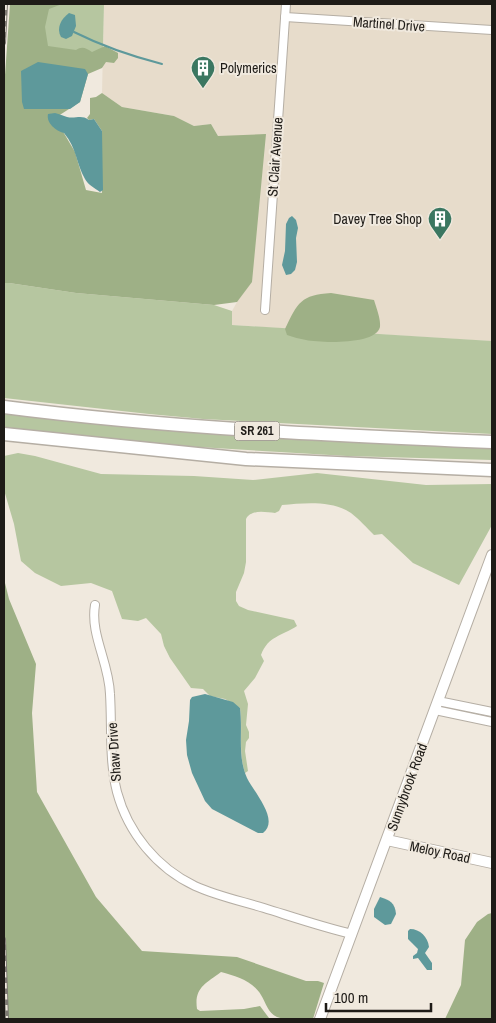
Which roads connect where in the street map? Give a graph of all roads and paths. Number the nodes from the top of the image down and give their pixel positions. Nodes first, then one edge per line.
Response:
1 (286, 4) edge
2 (285, 17) junction
3 (492, 30) edge
4 (265, 310) dead end
5 (4, 407) edge
6 (4, 434) edge
7 (492, 442) edge
8 (492, 470) edge
9 (492, 555) edge
10 (95, 605) dead end
11 (436, 705) junction
12 (492, 712) edge
13 (492, 722) edge
14 (387, 840) junction
15 (492, 863) edge
16 (352, 934) junction
17 (320, 1019) edge

1 - 2 street, St Clair Avenue
2 - 3 street, Martinel Drive
2 - 4 street, St Clair Avenue
5 - 7 main road, SR 261
6 - 8 main road, SR 261
9 - 11 street, Sunnybrook Road
10 - 16 street, Shaw Drive
11 - 12 street
11 - 13 street
11 - 14 street, Sunnybrook Road
14 - 15 street, Meloy Road
14 - 16 street, Sunnybrook Road
16 - 17 street, Sunnybrook Road

